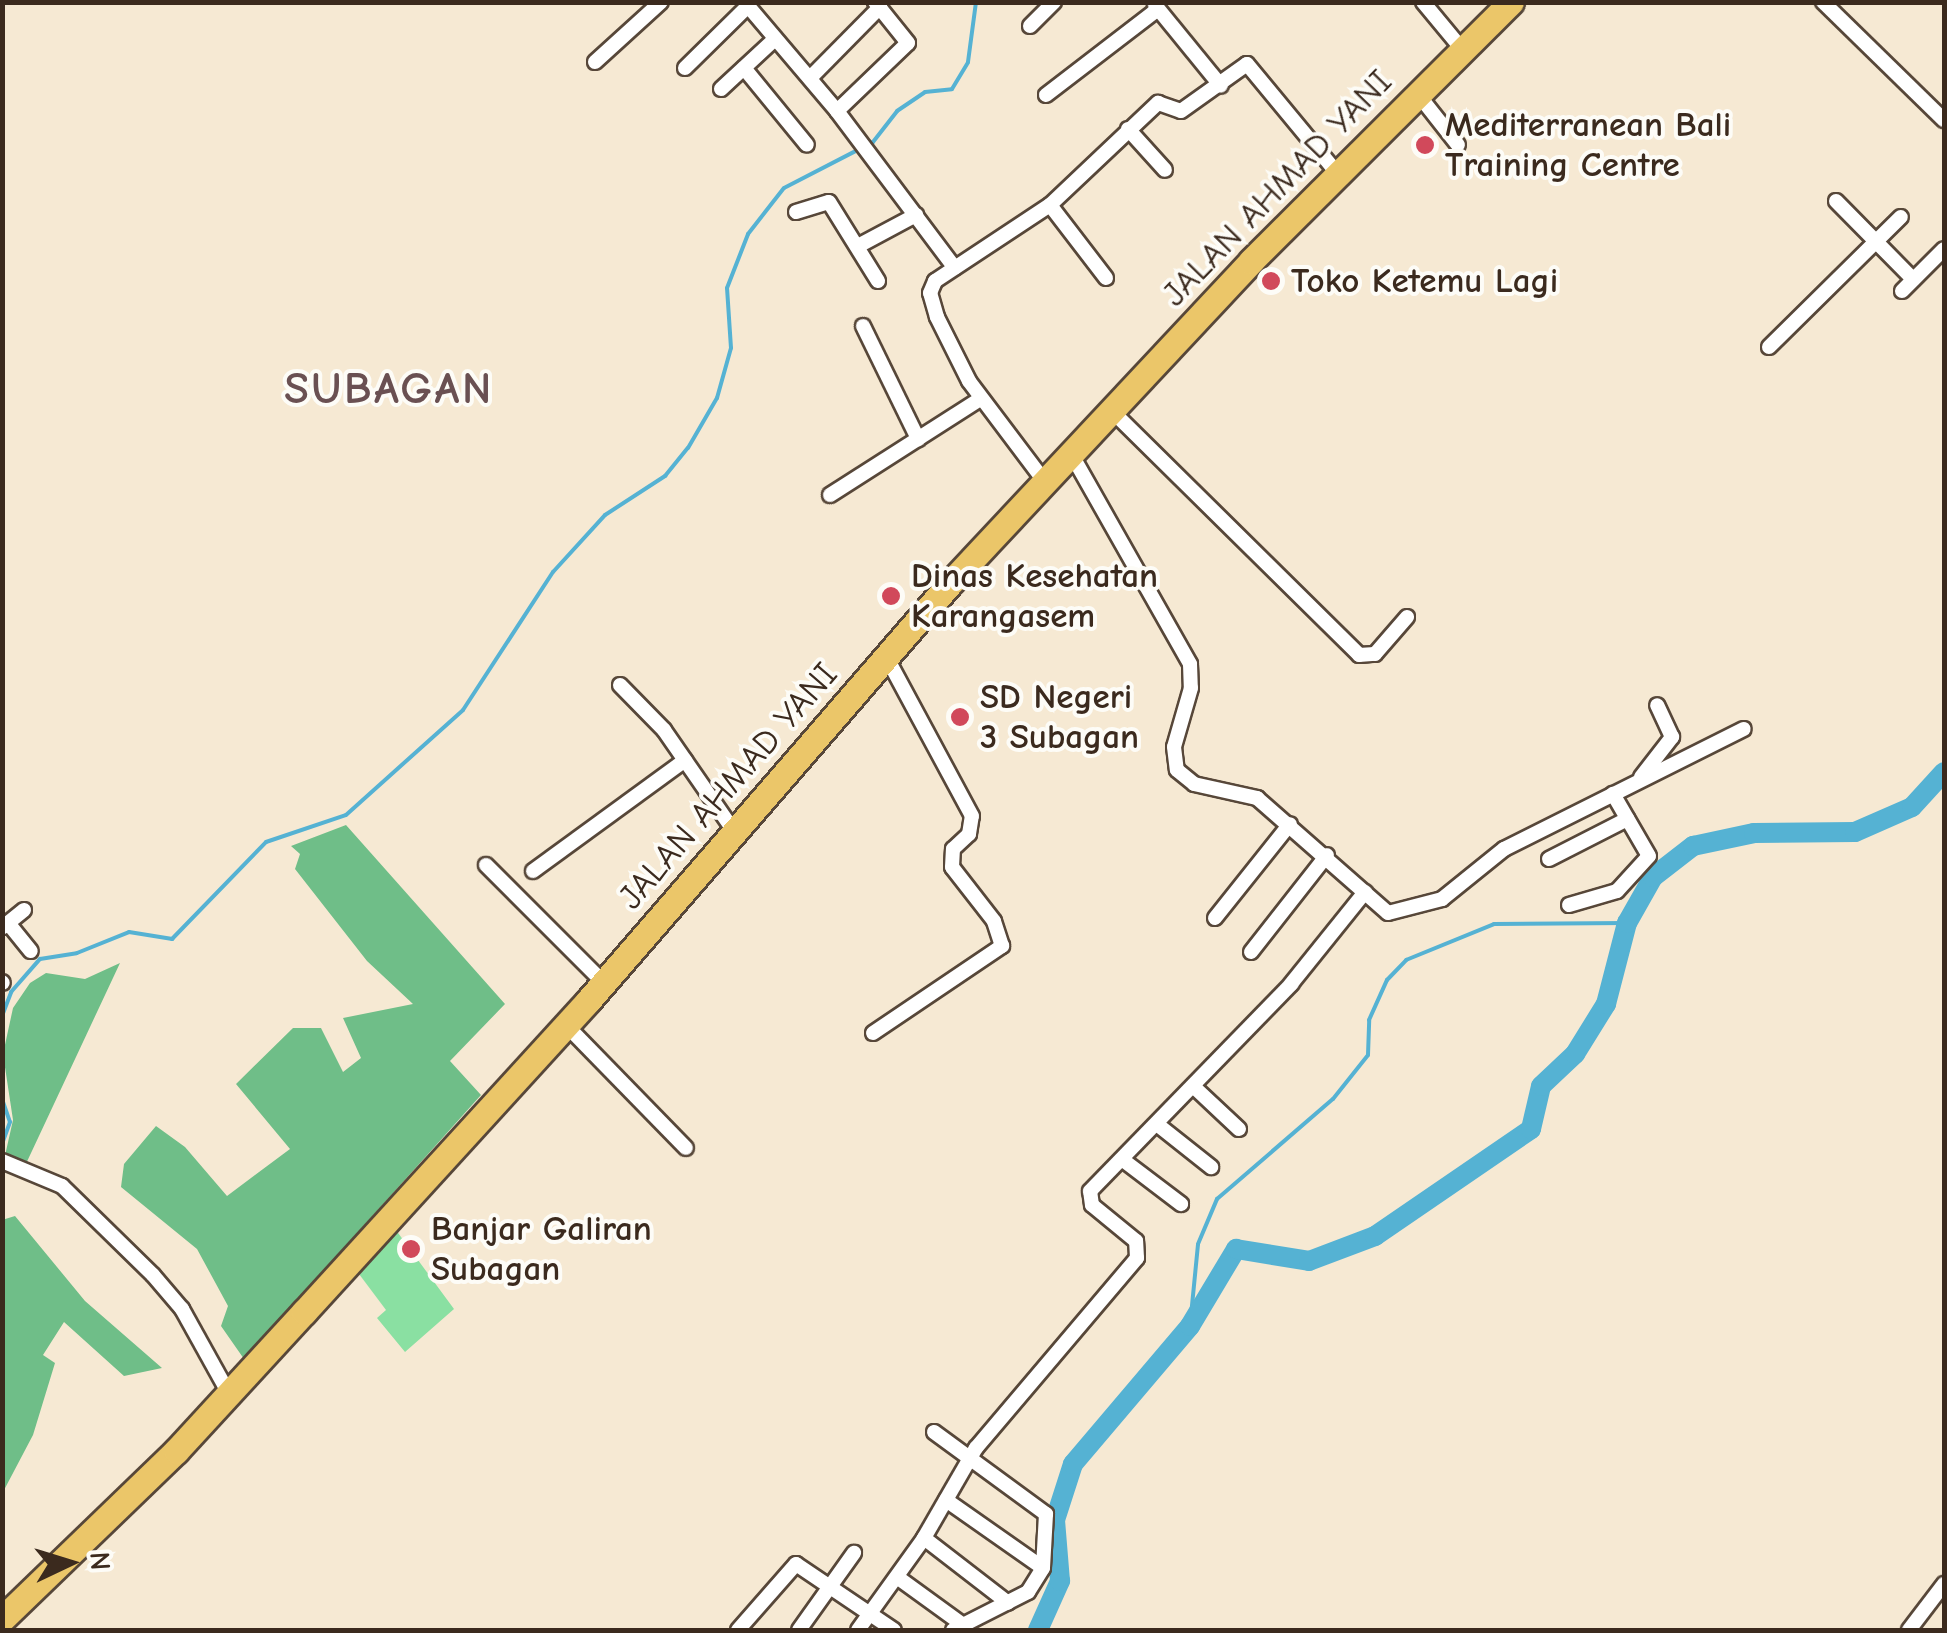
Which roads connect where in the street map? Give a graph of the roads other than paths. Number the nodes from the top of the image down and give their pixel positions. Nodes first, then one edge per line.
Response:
1 (661, 2) edge
2 (1054, 2) edge
3 (1510, 2) edge
4 (1823, 2) edge
5 (1428, 4) edge
6 (877, 5) edge
7 (1156, 6) edge
8 (1030, 26) dead end
9 (775, 39) junction
10 (1462, 48) junction
11 (595, 62) dead end
12 (685, 68) dead end
13 (744, 68) junction
14 (810, 78) junction
15 (1221, 86) junction
16 (721, 89) dead end
17 (1417, 93) junction
18 (1046, 95) dead end
19 (837, 110) junction
20 (1944, 120) edge
21 (1128, 129) junction
22 (1458, 145) dead end
23 (807, 146) dead end
24 (1165, 170) dead end
25 (1338, 174) junction
26 (1836, 201) dead end
27 (1050, 204) junction
28 (796, 212) dead end
29 (916, 215) junction
30 (1901, 217) dead end
31 (858, 246) junction
32 (1874, 246) junction
33 (1944, 250) edge
34 (955, 268) junction
35 (1106, 278) dead end
36 (1913, 279) junction
37 (878, 282) dead end
38 (1902, 291) dead end
39 (863, 326) dead end
40 (1769, 347) dead end
41 (980, 398) junction
42 (1114, 412) junction
43 (918, 439) junction
44 (1072, 458) junction
45 (1045, 482) junction
46 (830, 495) dead end
47 (1407, 617) dead end
48 (887, 658) junction
49 (620, 685) dead end
50 (1657, 705) dead end
51 (1744, 729) dead end
52 (686, 760) junction
53 (1638, 782) junction
54 (1613, 794) junction
55 (1627, 819) junction
56 (1290, 824) junction
57 (734, 832) junction
58 (1328, 855) junction
59 (1549, 859) dead end
60 (486, 865) dead end
61 (533, 870) dead end
62 (1365, 892) junction
63 (1568, 905) dead end
64 (24, 910) dead end
65 (1214, 918) dead end
66 (5, 926) edge
67 (31, 951) dead end
68 (1252, 952) dead end
69 (604, 983) junction
70 (565, 1024) junction
71 (873, 1033) dead end
72 (1193, 1086) junction
73 (1158, 1125) junction
74 (1240, 1130) dead end
75 (686, 1148) dead end
76 (1124, 1160) junction
77 (2, 1161) edge
78 (1211, 1167) dead end
79 (1180, 1204) dead end
80 (228, 1392) junction
81 (934, 1432) dead end
82 (969, 1460) junction
83 (946, 1500) junction
84 (924, 1538) junction
85 (854, 1553) dead end
86 (1043, 1568) junction
87 (898, 1577) junction
88 (1944, 1584) edge
89 (831, 1586) junction
90 (1008, 1603) junction
91 (871, 1613) junction
92 (2, 1618) edge
93 (958, 1628) edge
94 (738, 1630) edge
95 (799, 1630) edge
96 (858, 1630) edge
97 (894, 1630) edge
98 (1909, 1630) edge

1 - 11 street
2 - 8 street
3 - 10 highway, JALAN AHMAD YANI
4 - 20 street
5 - 10 street
6 - 14 street
6 - 19 street
7 - 15 street
7 - 18 street
9 - 12 street
9 - 13 street
9 - 14 street
10 - 17 highway, JALAN AHMAD YANI
13 - 16 street
13 - 23 street
14 - 19 street
15 - 21 street
15 - 25 street
17 - 22 street
17 - 25 highway, JALAN AHMAD YANI
19 - 29 street
21 - 24 street
21 - 27 street
25 - 42 highway, JALAN AHMAD YANI
26 - 32 street
27 - 34 street
27 - 35 street
28 - 31 street
29 - 31 street
29 - 34 street
30 - 32 street
31 - 37 street
32 - 36 street
32 - 40 street
33 - 36 street
34 - 41 street
36 - 38 street
39 - 43 street
41 - 43 street
41 - 45 street
42 - 44 highway, JALAN AHMAD YANI
42 - 47 street
43 - 46 street
44 - 45 highway, JALAN AHMAD YANI
44 - 56 street
45 - 48 highway, JALAN AHMAD YANI
48 - 57 highway, JALAN AHMAD YANI
48 - 71 street
49 - 52 street
50 - 53 street
51 - 53 street
52 - 57 street
52 - 61 street
53 - 54 street
54 - 55 street
54 - 62 street
55 - 59 street
55 - 63 street
56 - 58 street
56 - 65 street
57 - 69 highway, JALAN AHMAD YANI
58 - 62 street
58 - 68 street
60 - 69 street
62 - 72 street
64 - 66 street
66 - 67 street
69 - 70 highway, JALAN AHMAD YANI
70 - 75 street
70 - 80 highway, JALAN AHMAD YANI
72 - 73 street
72 - 74 street
73 - 76 street
73 - 78 street
76 - 79 street
76 - 82 street
77 - 80 street
80 - 92 highway, JALAN AHMAD YANI
81 - 82 street
82 - 83 street
82 - 86 street
83 - 84 street
83 - 86 street
84 - 87 street
84 - 90 street
85 - 89 street
86 - 90 street
87 - 91 street
87 - 93 street
88 - 98 street
89 - 91 street
89 - 94 street
89 - 95 street
90 - 93 street
91 - 96 street
91 - 97 street

